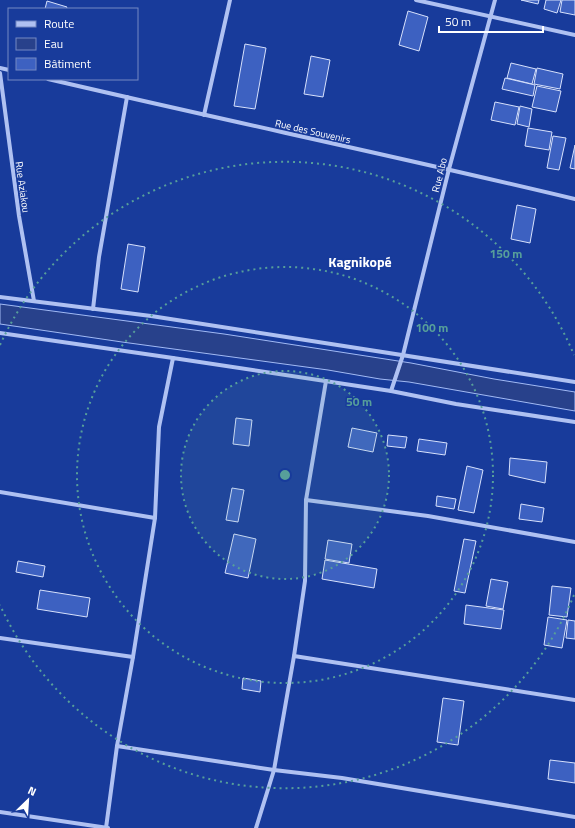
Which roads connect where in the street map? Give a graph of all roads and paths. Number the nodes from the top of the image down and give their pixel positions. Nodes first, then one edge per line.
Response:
1 (230, 0) edge
2 (416, 0) edge
3 (495, 0) edge
4 (491, 18) junction
5 (575, 35) edge
6 (0, 73) edge
7 (52, 80) edge
8 (127, 97) junction
9 (204, 115) junction
10 (449, 169) junction
11 (575, 199) edge
12 (0, 297) edge
13 (34, 301) junction
14 (93, 309) junction
15 (0, 334) edge
16 (403, 355) junction
17 (173, 358) junction
18 (326, 381) junction
19 (575, 382) edge
20 (391, 391) junction
21 (575, 422) edge
22 (0, 492) edge
23 (306, 500) junction
24 (155, 518) junction
25 (575, 542) edge
26 (0, 638) edge
27 (294, 656) junction
28 (133, 657) junction
29 (575, 700) edge
30 (117, 746) junction
31 (274, 770) junction
32 (0, 812) edge
33 (575, 817) edge
34 (107, 828) edge
35 (256, 828) edge

1 - 9 street
2 - 4 street
3 - 4 street, Rue Abo
4 - 5 street
4 - 10 street, Rue Abo
6 - 13 street, Rue Aziakou
7 - 8 street, Rue des Souvenirs
8 - 9 street, Rue des Souvenirs
8 - 14 street
9 - 10 street, Rue des Souvenirs
10 - 11 street, Rue des Souvenirs
10 - 16 street, Rue Abo
12 - 13 street
13 - 14 street
14 - 16 street
15 - 17 street
16 - 19 street
16 - 20 street, Rue Abo
17 - 18 street
17 - 24 street
18 - 20 street
18 - 23 street
20 - 21 street
22 - 24 street
23 - 25 street
23 - 27 street
24 - 28 street
26 - 28 street
27 - 29 street
27 - 31 street
28 - 30 street
30 - 31 street
30 - 34 street
31 - 33 street
31 - 35 street
32 - 34 street

